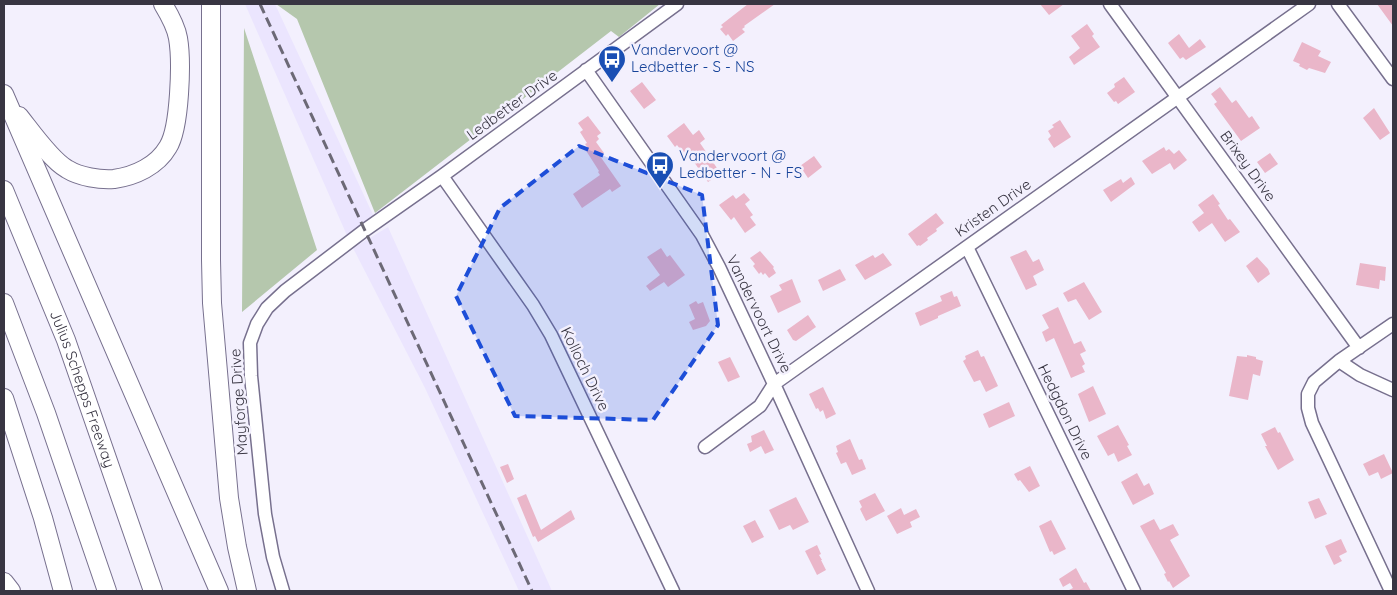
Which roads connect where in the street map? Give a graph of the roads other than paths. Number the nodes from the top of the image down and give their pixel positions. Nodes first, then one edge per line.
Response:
1 (163, 4) edge
2 (211, 4) edge
3 (677, 4) edge
4 (1110, 4) edge
5 (1309, 4) edge
6 (1338, 4) edge
7 (586, 70) junction
8 (1393, 79) edge
9 (1178, 97) junction
10 (6, 98) edge
11 (442, 176) junction
12 (4, 190) edge
13 (365, 230) joint
14 (967, 247) junction
15 (4, 303) edge
16 (1393, 324) edge
17 (1359, 348) junction
18 (1339, 361) junction
19 (774, 384) junction
20 (1393, 390) edge
21 (4, 398) edge
22 (705, 448) dead end
23 (4, 582) edge
24 (11, 591) edge
25 (63, 591) edge
26 (107, 591) edge
27 (153, 591) edge
28 (219, 591) edge
29 (247, 591) edge
30 (283, 591) edge
31 (673, 591) edge
32 (868, 591) edge
33 (1134, 591) edge
34 (1391, 591) edge

1 - 10 highway
2 - 29 highway
3 - 7 street, Ledbetter Drive
4 - 9 street, Brixey Drive
5 - 9 street, Kristen Drive
6 - 8 street
7 - 11 street, Ledbetter Drive
7 - 19 street, Vandervoort Drive
9 - 14 street, Kristen Drive
9 - 17 street, Brixey Drive
10 - 28 highway
11 - 13 street, Ledbetter Drive
11 - 31 street, Kolloch Drive
12 - 27 highway, Julius Schepps Freeway
13 - 30 street, Mayforge Drive
14 - 19 street, Kristen Drive
14 - 33 street, Hedgdon Drive
15 - 26 highway
16 - 17 street
17 - 18 street
18 - 20 street
18 - 34 street
19 - 22 street, Kristen Drive
19 - 32 street, Vandervoort Drive
21 - 25 highway
23 - 24 highway

